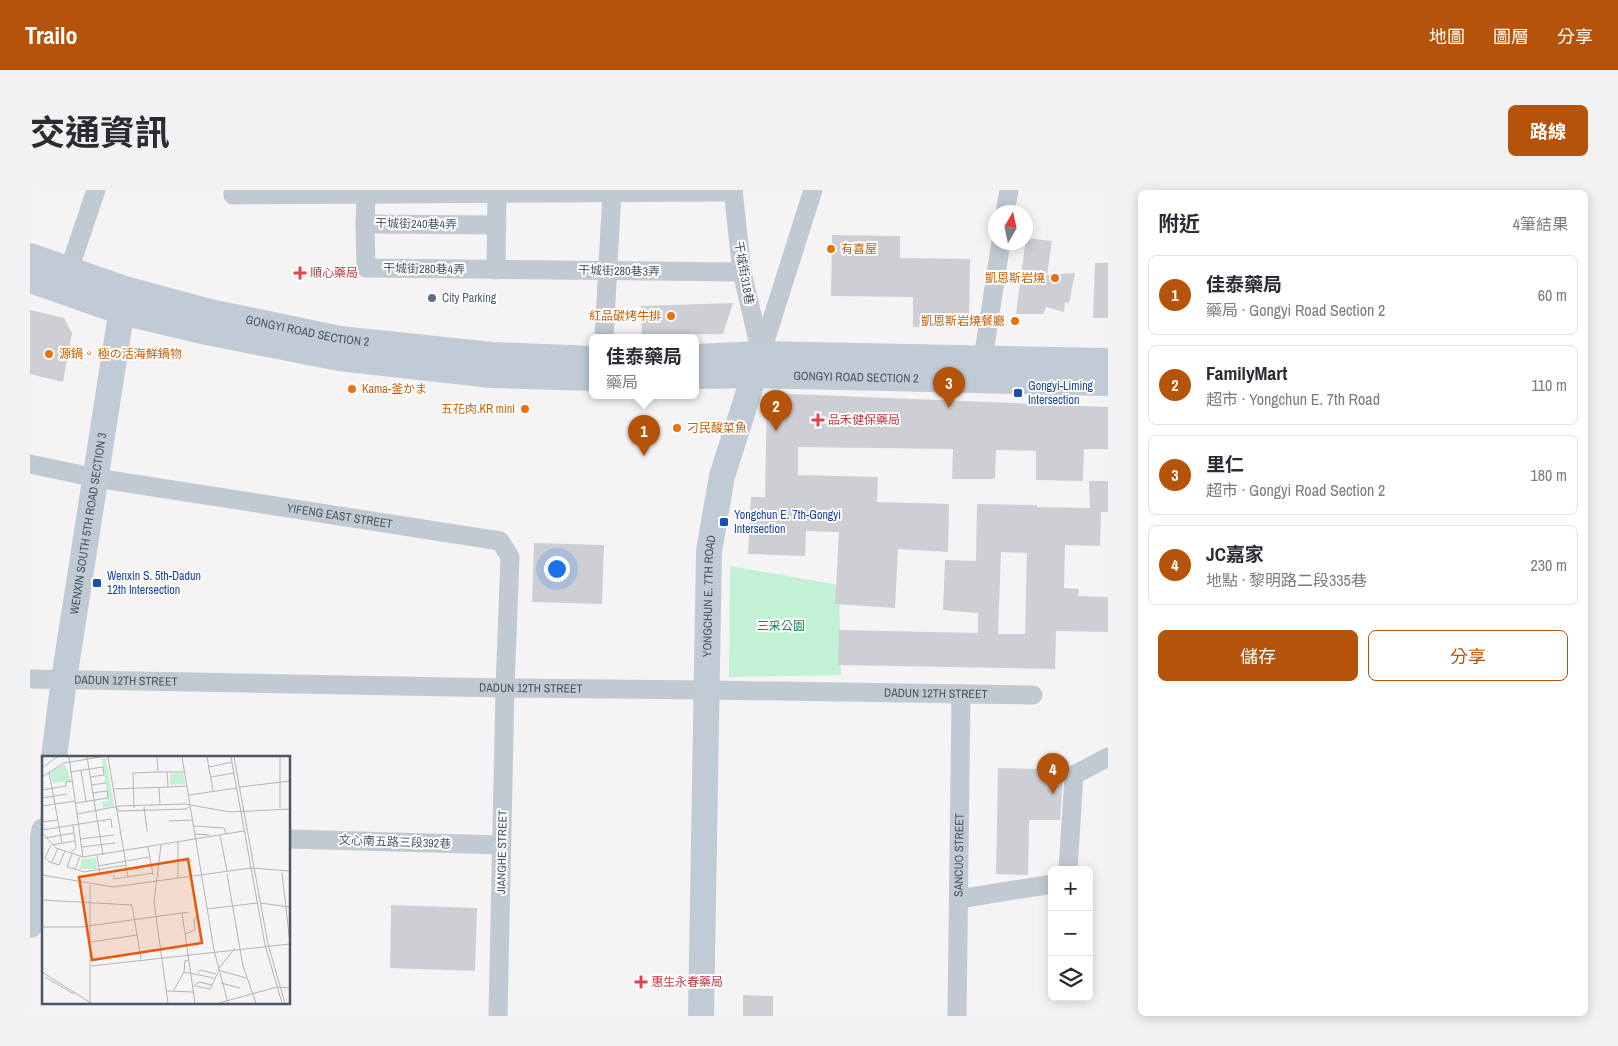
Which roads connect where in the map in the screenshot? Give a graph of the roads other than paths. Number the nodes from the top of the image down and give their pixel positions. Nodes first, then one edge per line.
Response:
1 (96, 190) edge
2 (813, 190) edge
3 (1009, 190) edge
4 (497, 191) edge
5 (733, 191) edge
6 (233, 192) edge
7 (612, 192) junction
8 (366, 194) junction
9 (1007, 205) edge
10 (365, 224) junction
11 (497, 225) junction
12 (1000, 250) edge
13 (30, 256) edge
14 (69, 270) junction
15 (496, 270) junction
16 (608, 270) junction
17 (742, 272) junction
18 (30, 280) edge
19 (124, 301) junction
20 (604, 334) edge
21 (699, 358) edge
22 (589, 359) edge
23 (983, 359) junction
24 (1108, 361) edge
25 (758, 365) junction
26 (699, 375) edge
27 (589, 378) edge
28 (1108, 383) edge
29 (30, 464) edge
30 (96, 478) junction
31 (30, 679) edge
32 (64, 679) junction
33 (505, 688) junction
34 (706, 690) junction
35 (961, 694) junction
36 (1033, 696) dead end
37 (54, 756) edge
38 (1108, 757) edge
39 (290, 839) edge
40 (42, 845) edge
41 (502, 845) junction
42 (1068, 866) edge
43 (1048, 885) edge
44 (959, 899) junction
45 (30, 925) edge
46 (498, 1016) edge
47 (701, 1016) edge
48 (957, 1016) edge

1 - 14 street
2 - 25 street, YONGCHUN E. 7TH ROAD
3 - 9 street
4 - 7 street
4 - 8 street
4 - 11 street
5 - 7 street
5 - 17 street, 干城街318巷
6 - 8 street
7 - 16 street
8 - 10 street, 干城街240巷4弄
10 - 11 street, 干城街240巷4弄
10 - 15 street, 干城街280巷4弄
11 - 15 street
12 - 23 street
13 - 14 main road, GONGYI ROAD SECTION 2
14 - 19 main road, GONGYI ROAD SECTION 2
15 - 16 street, 干城街280巷3弄
16 - 17 street, 干城街280巷3弄
16 - 20 street
17 - 25 street, 干城街318巷
18 - 19 main road, GONGYI ROAD SECTION 2
19 - 22 main road, GONGYI ROAD SECTION 2
19 - 27 main road, GONGYI ROAD SECTION 2
19 - 30 main road, WENXIN SOUTH 5TH ROAD SECTION 3
21 - 25 main road, GONGYI ROAD SECTION 2
23 - 24 main road, GONGYI ROAD SECTION 2
23 - 25 main road, GONGYI ROAD SECTION 2
25 - 26 main road, GONGYI ROAD SECTION 2
25 - 28 main road, GONGYI ROAD SECTION 2
25 - 34 main road, YONGCHUN E. 7TH ROAD
29 - 30 street, YIFENG EAST STREET
30 - 32 main road, WENXIN SOUTH 5TH ROAD SECTION 3
30 - 33 street, YIFENG EAST STREET
31 - 32 street, DADUN 12TH STREET
32 - 33 street, DADUN 12TH STREET
32 - 37 main road, WENXIN SOUTH 5TH ROAD SECTION 3
33 - 34 street, DADUN 12TH STREET
33 - 41 street, JIANGHE STREET
34 - 35 street, DADUN 12TH STREET
34 - 47 main road, YONGCHUN E. 7TH ROAD
35 - 36 street, DADUN 12TH STREET
35 - 44 street, SANCUO STREET
38 - 42 street
39 - 41 street, 文心南五路三段392巷
40 - 45 main road
41 - 46 street, JIANGHE STREET
43 - 44 street
44 - 48 street, SANCUO STREET

